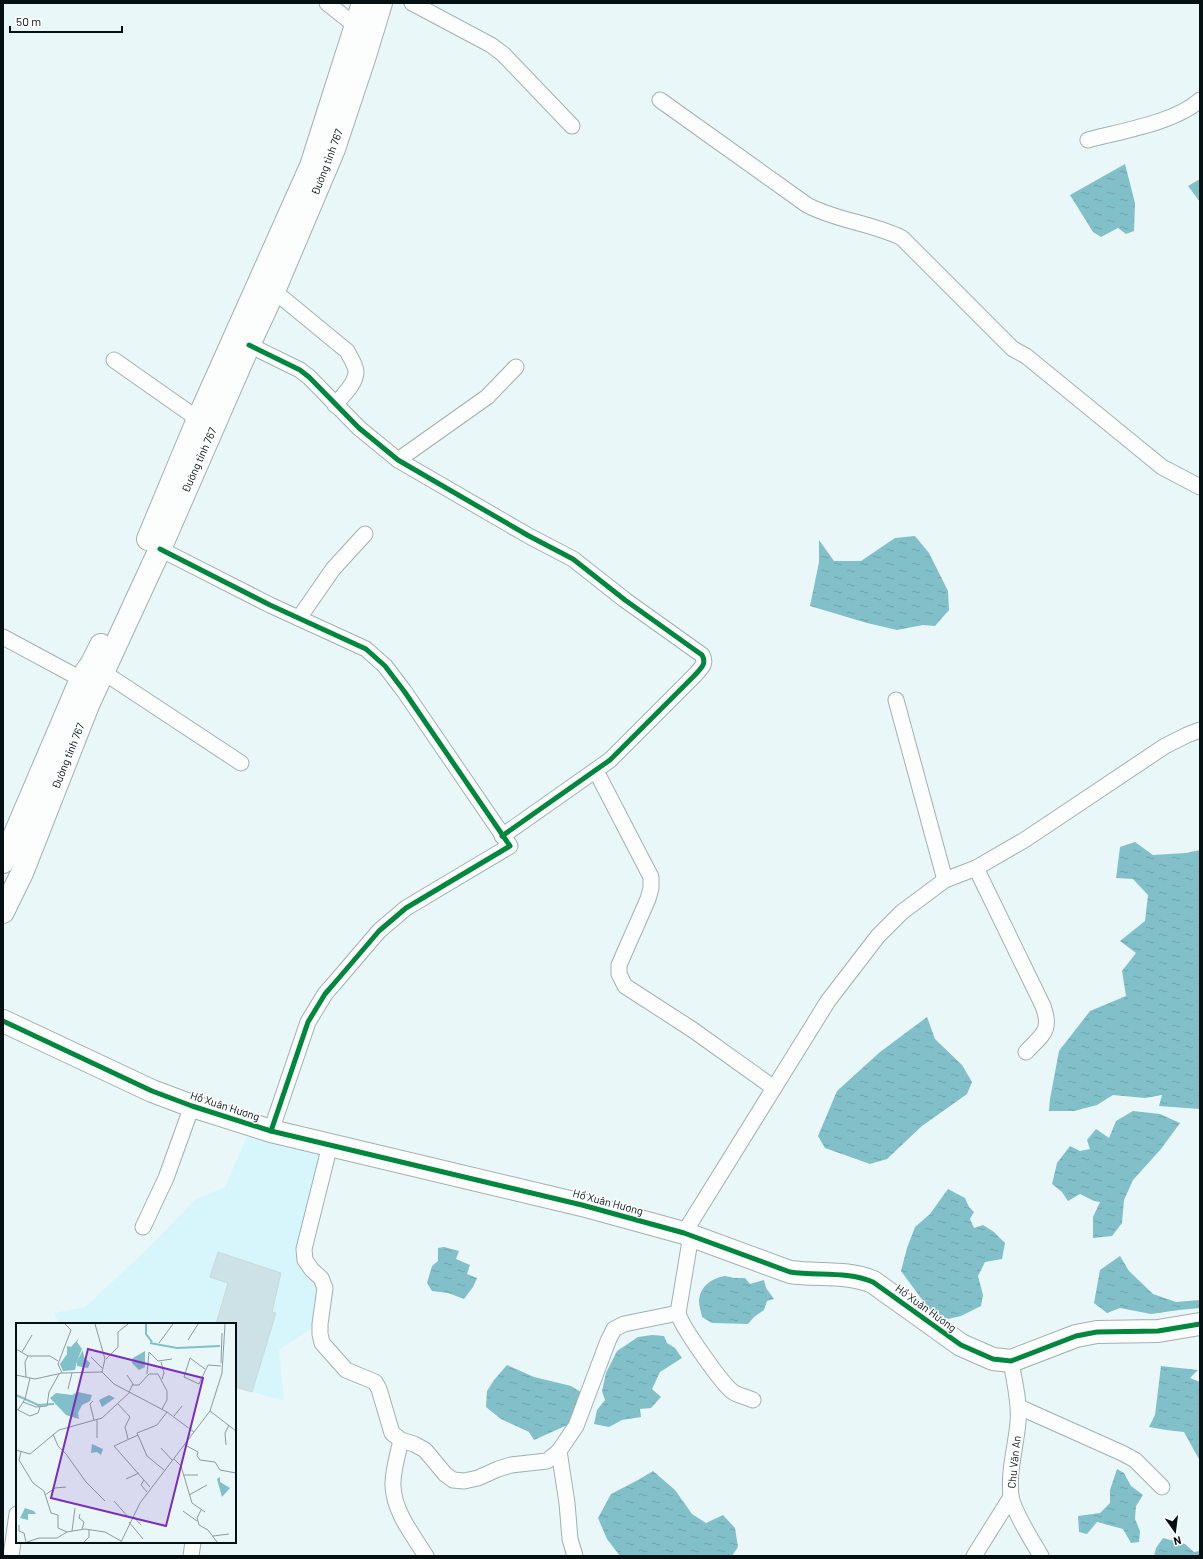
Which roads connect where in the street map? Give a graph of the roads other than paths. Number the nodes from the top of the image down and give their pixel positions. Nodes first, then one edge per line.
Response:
1 (327, 3) edge
2 (362, 3) edge
3 (381, 3) edge
4 (412, 3) edge
5 (356, 26) junction
6 (660, 100) dead end
7 (1200, 100) edge
8 (572, 126) dead end
9 (1088, 140) dead end
10 (274, 291) junction
11 (249, 345) junction
12 (114, 360) dead end
13 (516, 367) dead end
14 (335, 404) junction
15 (198, 419) junction
16 (398, 460) junction
17 (1200, 487) edge
18 (365, 534) dead end
19 (160, 549) junction
20 (299, 618) junction
21 (3, 637) edge
22 (103, 672) junction
23 (81, 679) junction
24 (896, 700) dead end
25 (73, 719) junction
26 (1200, 730) edge
27 (241, 763) dead end
28 (596, 771) junction
29 (502, 836) junction
30 (5, 854) edge
31 (976, 868) junction
32 (945, 880) junction
33 (3, 912) edge
34 (3, 1021) edge
35 (1026, 1052) dead end
36 (774, 1088) junction
37 (192, 1106) junction
38 (271, 1131) junction
39 (330, 1145) junction
40 (143, 1227) dead end
41 (688, 1234) junction
42 (678, 1313) junction
43 (1200, 1324) edge
44 (1011, 1361) junction
45 (753, 1400) dead end
46 (1019, 1407) junction
47 (401, 1440) junction
48 (559, 1451) junction
49 (1162, 1487) dead end
50 (1011, 1497) junction
51 (16, 1521) edge
52 (193, 1543) edge
53 (11, 1556) edge
54 (191, 1556) edge
55 (426, 1556) edge
56 (575, 1556) edge
57 (974, 1556) edge
58 (1041, 1556) edge

1 - 5 street
2 - 5 main road, Đường tỉnh 767
3 - 10 main road, Đường tỉnh 767
4 - 8 street
5 - 15 main road, Đường tỉnh 767
6 - 17 street
7 - 9 street
10 - 11 main road, Đường tỉnh 767
10 - 14 street
11 - 14 street
11 - 19 main road, Đường tỉnh 767
12 - 15 street
13 - 16 street
14 - 16 street
15 - 23 main road, Đường tỉnh 767
16 - 28 street
18 - 20 street
19 - 20 street
19 - 22 main road, Đường tỉnh 767
20 - 29 street
21 - 23 street
22 - 25 main road, Đường tỉnh 767
22 - 27 street
23 - 25 main road, Đường tỉnh 767
24 - 32 street
25 - 30 main road, Đường tỉnh 767
25 - 33 main road, Đường tỉnh 767
26 - 31 street
28 - 29 street
28 - 36 street
29 - 38 street
31 - 32 street
31 - 35 street
32 - 36 street
34 - 37 main road, Hồ Xuân Hương
36 - 41 street
37 - 38 main road, Hồ Xuân Hương
37 - 40 street
38 - 39 main road, Hồ Xuân Hương
39 - 41 main road, Hồ Xuân Hương
39 - 47 street
41 - 42 street
41 - 44 main road, Hồ Xuân Hương
42 - 45 street
42 - 48 street
43 - 44 main road, Hồ Xuân Hương
44 - 46 street, Chu Văn An
46 - 49 street
46 - 50 street, Chu Văn An
47 - 48 street
47 - 55 street
48 - 56 street
50 - 57 street
50 - 58 street, Chu Văn An
51 - 53 street
52 - 54 street

